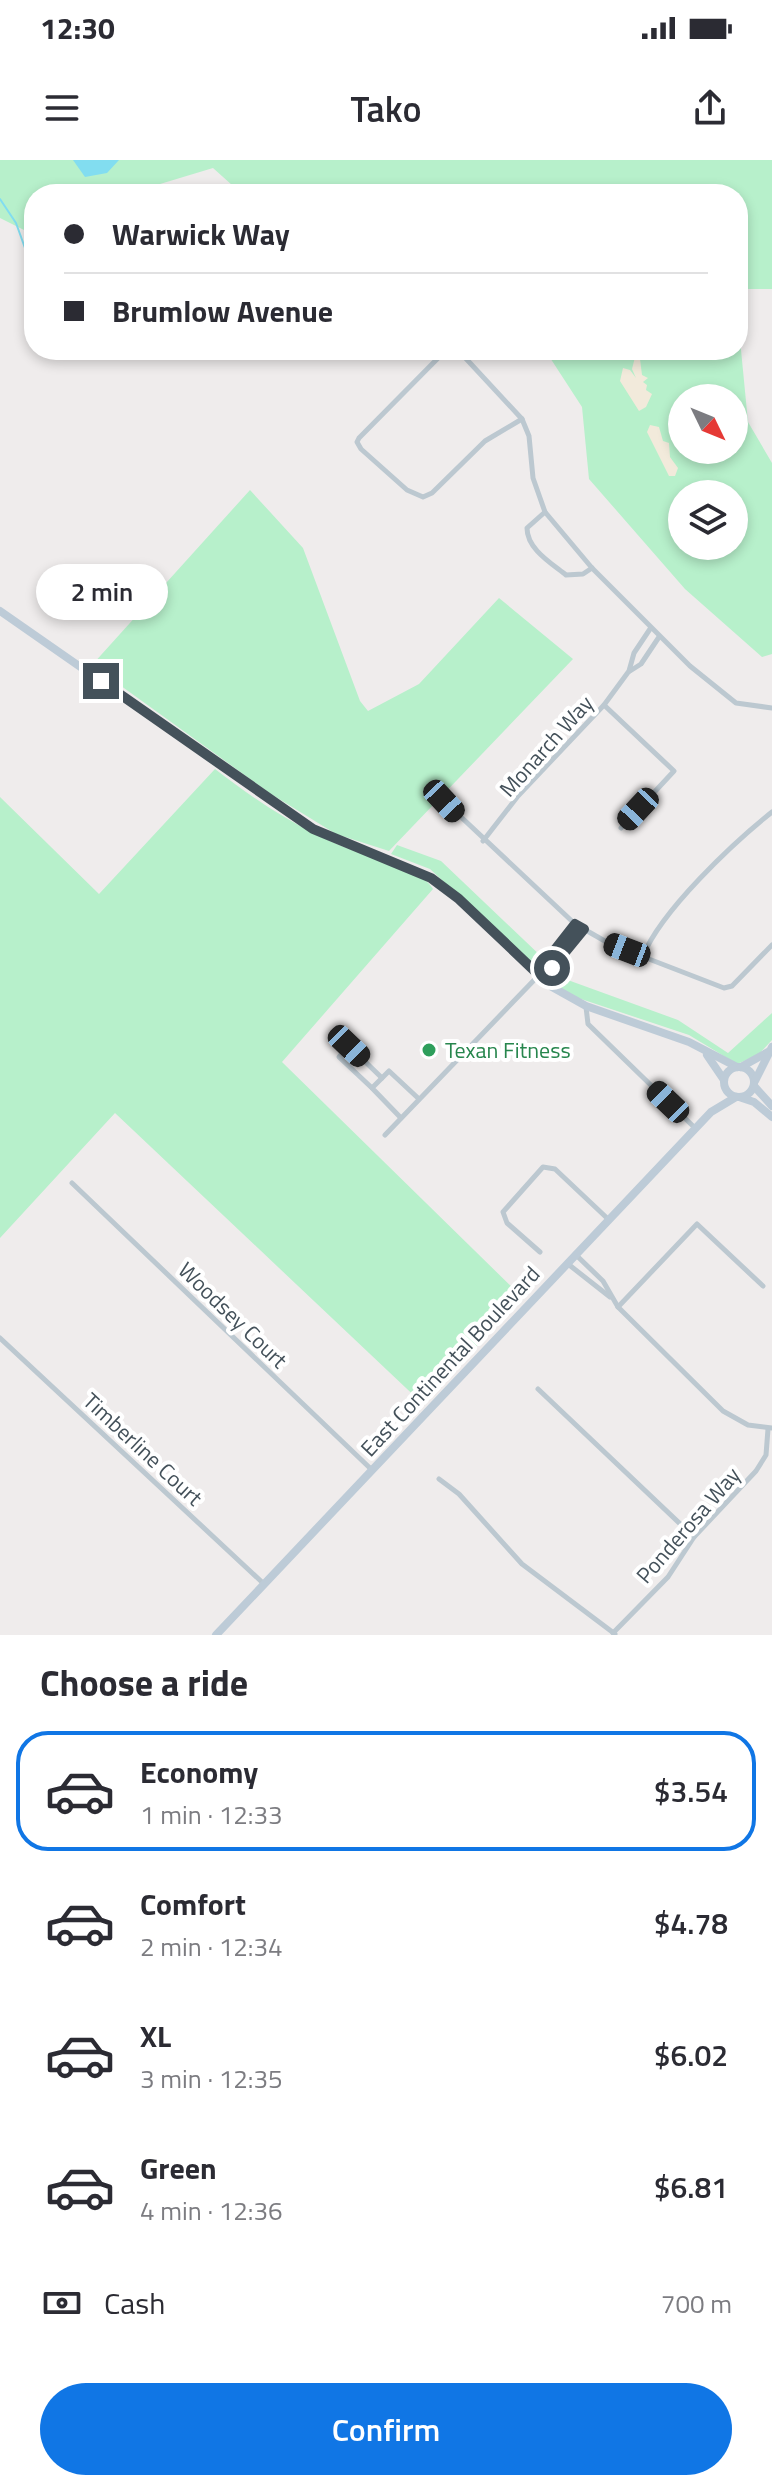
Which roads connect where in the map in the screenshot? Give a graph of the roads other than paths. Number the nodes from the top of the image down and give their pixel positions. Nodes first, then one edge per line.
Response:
1 (436, 360) edge
2 (467, 360) edge
3 (522, 419) junction
4 (545, 512) junction
5 (592, 568) junction
6 (0, 611) edge
7 (650, 629) junction
8 (659, 637) junction
9 (629, 671) junction
10 (604, 705) junction
11 (772, 708) edge
12 (444, 801) dead end
13 (772, 812) edge
14 (621, 828) dead end
15 (483, 841) junction
16 (575, 924) junction
17 (584, 929) junction
18 (772, 945) edge
19 (643, 956) junction
20 (539, 975) junction
21 (586, 1006) junction
22 (770, 1049) edge
23 (704, 1051) junction
24 (739, 1067) junction
25 (382, 1078) junction
26 (724, 1082) junction
27 (754, 1084) junction
28 (372, 1088) junction
29 (739, 1098) junction
30 (419, 1099) junction
31 (772, 1106) edge
32 (711, 1112) junction
33 (772, 1117) edge
34 (401, 1118) junction
35 (695, 1128) junction
36 (385, 1135) dead end
37 (72, 1183) dead end
38 (608, 1219) junction
39 (540, 1252) dead end
40 (575, 1254) junction
41 (567, 1263) junction
42 (763, 1286) dead end
43 (611, 1298) junction
44 (618, 1307) junction
45 (0, 1338) edge
46 (538, 1389) dead end
47 (770, 1428) edge
48 (372, 1470) junction
49 (439, 1479) dead end
50 (694, 1537) junction
51 (264, 1584) junction
52 (615, 1634) edge
53 (216, 1635) edge

1 - 3 street
2 - 3 street
3 - 4 street
4 - 5 street
4 - 5 street
5 - 7 street
6 - 20 main road
7 - 8 street
7 - 9 street, Monarch Way
8 - 9 street, Monarch Way
8 - 11 street
9 - 10 street, Monarch Way
10 - 14 street
10 - 15 street, Monarch Way
12 - 15 street
13 - 19 street
15 - 16 street
16 - 17 street
16 - 20 street
17 - 19 street
17 - 20 street
18 - 19 street
20 - 21 main road
20 - 30 street
21 - 23 main road
21 - 35 street
22 - 24 main road
22 - 27 main road
23 - 24 main road
23 - 26 main road
24 - 26 main road
24 - 27 main road
25 - 28 street
25 - 28 street
25 - 30 street
26 - 29 main road
26 - 32 main road, East Continental Boulevard
27 - 29 main road
27 - 31 main road
28 - 34 street
29 - 32 main road, East Continental Boulevard
29 - 33 main road
30 - 34 street
32 - 35 main road, East Continental Boulevard
34 - 36 street
35 - 38 main road, East Continental Boulevard
37 - 48 street, Woodsey Court
38 - 39 street
38 - 40 main road, East Continental Boulevard
40 - 41 main road, East Continental Boulevard
40 - 43 street
41 - 43 street
41 - 48 main road, East Continental Boulevard
42 - 44 street
43 - 44 street
44 - 47 street
45 - 51 street, Timberline Court
46 - 50 street
47 - 50 street, Ponderosa Way
48 - 51 main road, East Continental Boulevard
49 - 52 street
50 - 52 street, Ponderosa Way
51 - 53 main road, East Continental Boulevard

